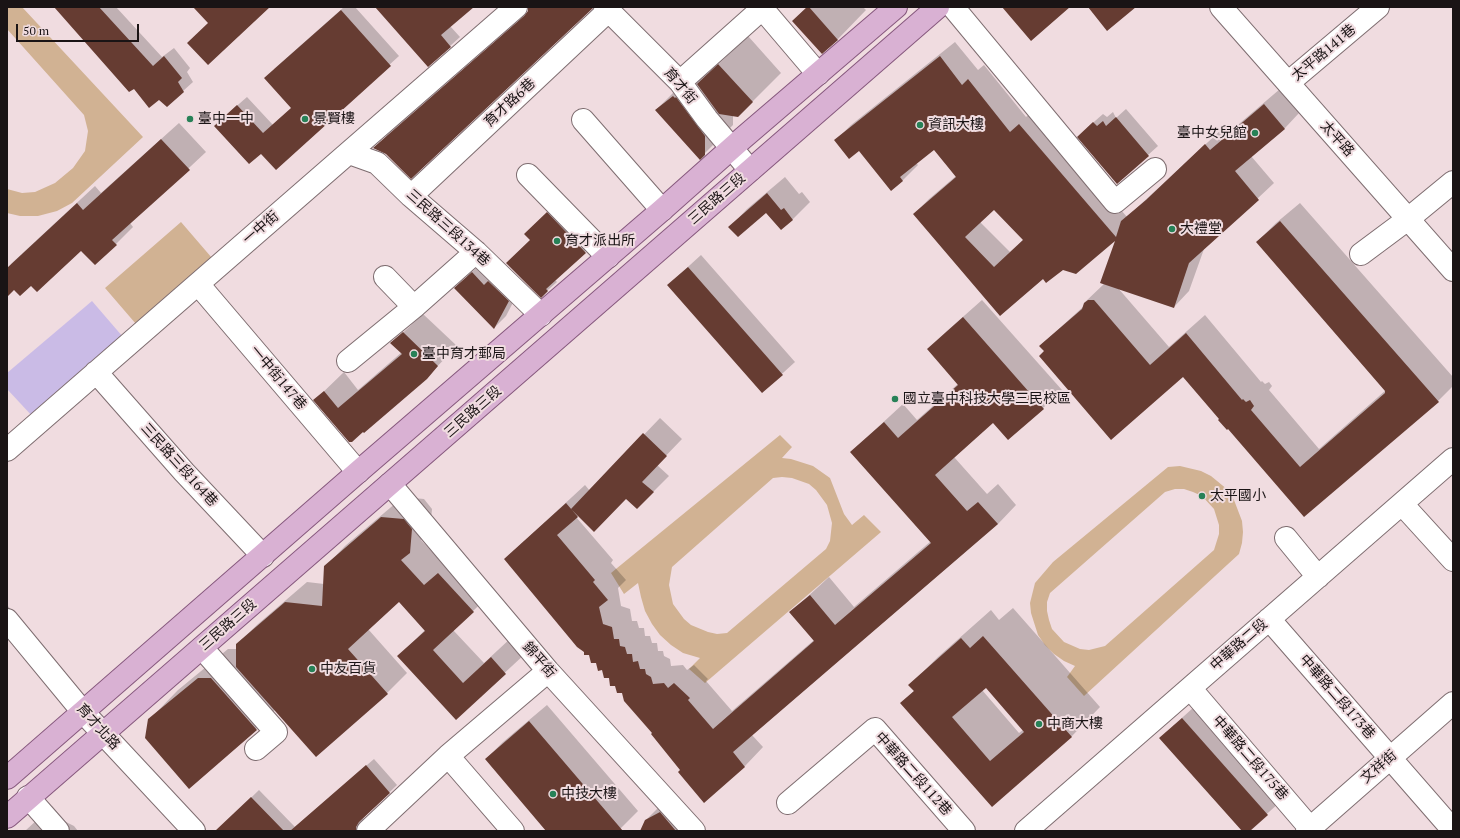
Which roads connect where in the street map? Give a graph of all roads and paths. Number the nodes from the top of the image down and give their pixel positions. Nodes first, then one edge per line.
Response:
1 (516, 7) edge
2 (762, 7) edge
3 (896, 7) edge
4 (938, 7) edge
5 (953, 7) edge
6 (1221, 7) edge
7 (1378, 7) edge
8 (606, 9) edge
9 (818, 74) junction
10 (680, 82) junction
11 (1288, 83) junction
12 (584, 120) dead end
13 (732, 149) junction
14 (348, 152) junction
15 (1155, 168) dead end
16 (750, 170) junction
17 (528, 175) dead end
18 (1453, 182) edge
19 (411, 196) junction
20 (662, 210) junction
21 (1408, 219) junction
22 (476, 252) junction
23 (1361, 254) dead end
24 (608, 257) junction
25 (1453, 270) edge
26 (385, 277) dead end
27 (198, 284) junction
28 (414, 307) junction
29 (541, 315) junction
30 (348, 361) dead end
31 (96, 372) junction
32 (7, 450) edge
33 (1453, 459) edge
34 (358, 472) junction
35 (390, 484) junction
36 (1402, 504) junction
37 (1286, 538) dead end
38 (263, 556) junction
39 (1453, 560) edge
40 (1318, 577) junction
41 (1269, 619) junction
42 (7, 620) edge
43 (202, 648) junction
44 (548, 671) junction
45 (1190, 688) junction
46 (1453, 703) edge
47 (84, 712) junction
48 (104, 733) junction
49 (256, 749) dead end
50 (448, 756) junction
51 (1390, 757) junction
52 (7, 778) edge
53 (28, 797) junction
54 (788, 803) dead end
55 (7, 817) edge
56 (1030, 830) edge
57 (1308, 830) edge
58 (1453, 830) edge
59 (58, 831) edge
60 (194, 831) edge
61 (368, 831) edge
62 (513, 831) edge
63 (694, 831) edge
64 (964, 831) edge

1 - 14 street, 一中街
2 - 9 street
2 - 10 street
3 - 9 main road, 三民路三段
4 - 16 main road, 三民路三段
5 - 15 street
6 - 11 street, 太平路
7 - 11 street, 太平路141巷
8 - 10 street, 育才街
8 - 19 street, 育才路6巷
9 - 13 main road, 三民路三段
10 - 13 street, 育才街
11 - 21 street, 太平路
12 - 20 street
13 - 16 street, 育才街
13 - 20 main road, 三民路三段
14 - 19 street, 三民路三段134巷
14 - 27 street, 一中街
16 - 35 main road, 三民路三段
17 - 24 street
18 - 21 street
19 - 22 street, 三民路三段134巷
20 - 24 main road, 三民路三段
21 - 23 street
21 - 25 street, 太平路
22 - 28 street
22 - 29 street, 三民路三段134巷
24 - 29 main road, 三民路三段
26 - 28 street
27 - 31 street, 一中街
27 - 34 street, 一中街147巷
28 - 30 street
29 - 34 main road, 三民路三段
31 - 32 street, 一中街
31 - 38 street, 三民路三段164巷
33 - 36 street, 中華路二段
34 - 38 main road, 三民路三段
35 - 43 main road, 三民路三段
35 - 44 street, 錦平街
36 - 39 street
36 - 40 street, 中華路二段
37 - 40 street
38 - 47 main road, 三民路三段
40 - 41 street, 中華路二段
41 - 45 street, 中華路二段
41 - 51 street, 中華路二段173巷
42 - 47 street, 育才北路
43 - 48 main road, 三民路三段
43 - 49 street
44 - 50 street
44 - 63 street, 錦平街
45 - 56 street, 中華路二段
45 - 57 street, 中華路二段175巷
46 - 51 street, 文祥街
47 - 48 street, 育才北路
47 - 52 main road, 三民路三段
48 - 53 main road, 三民路三段
48 - 60 street, 育才北路
50 - 61 street
50 - 62 street
51 - 57 street, 文祥街
51 - 58 street, 中華路二段173巷
53 - 55 main road, 三民路三段
53 - 59 street
54 - 64 street, 中華路二段112巷

